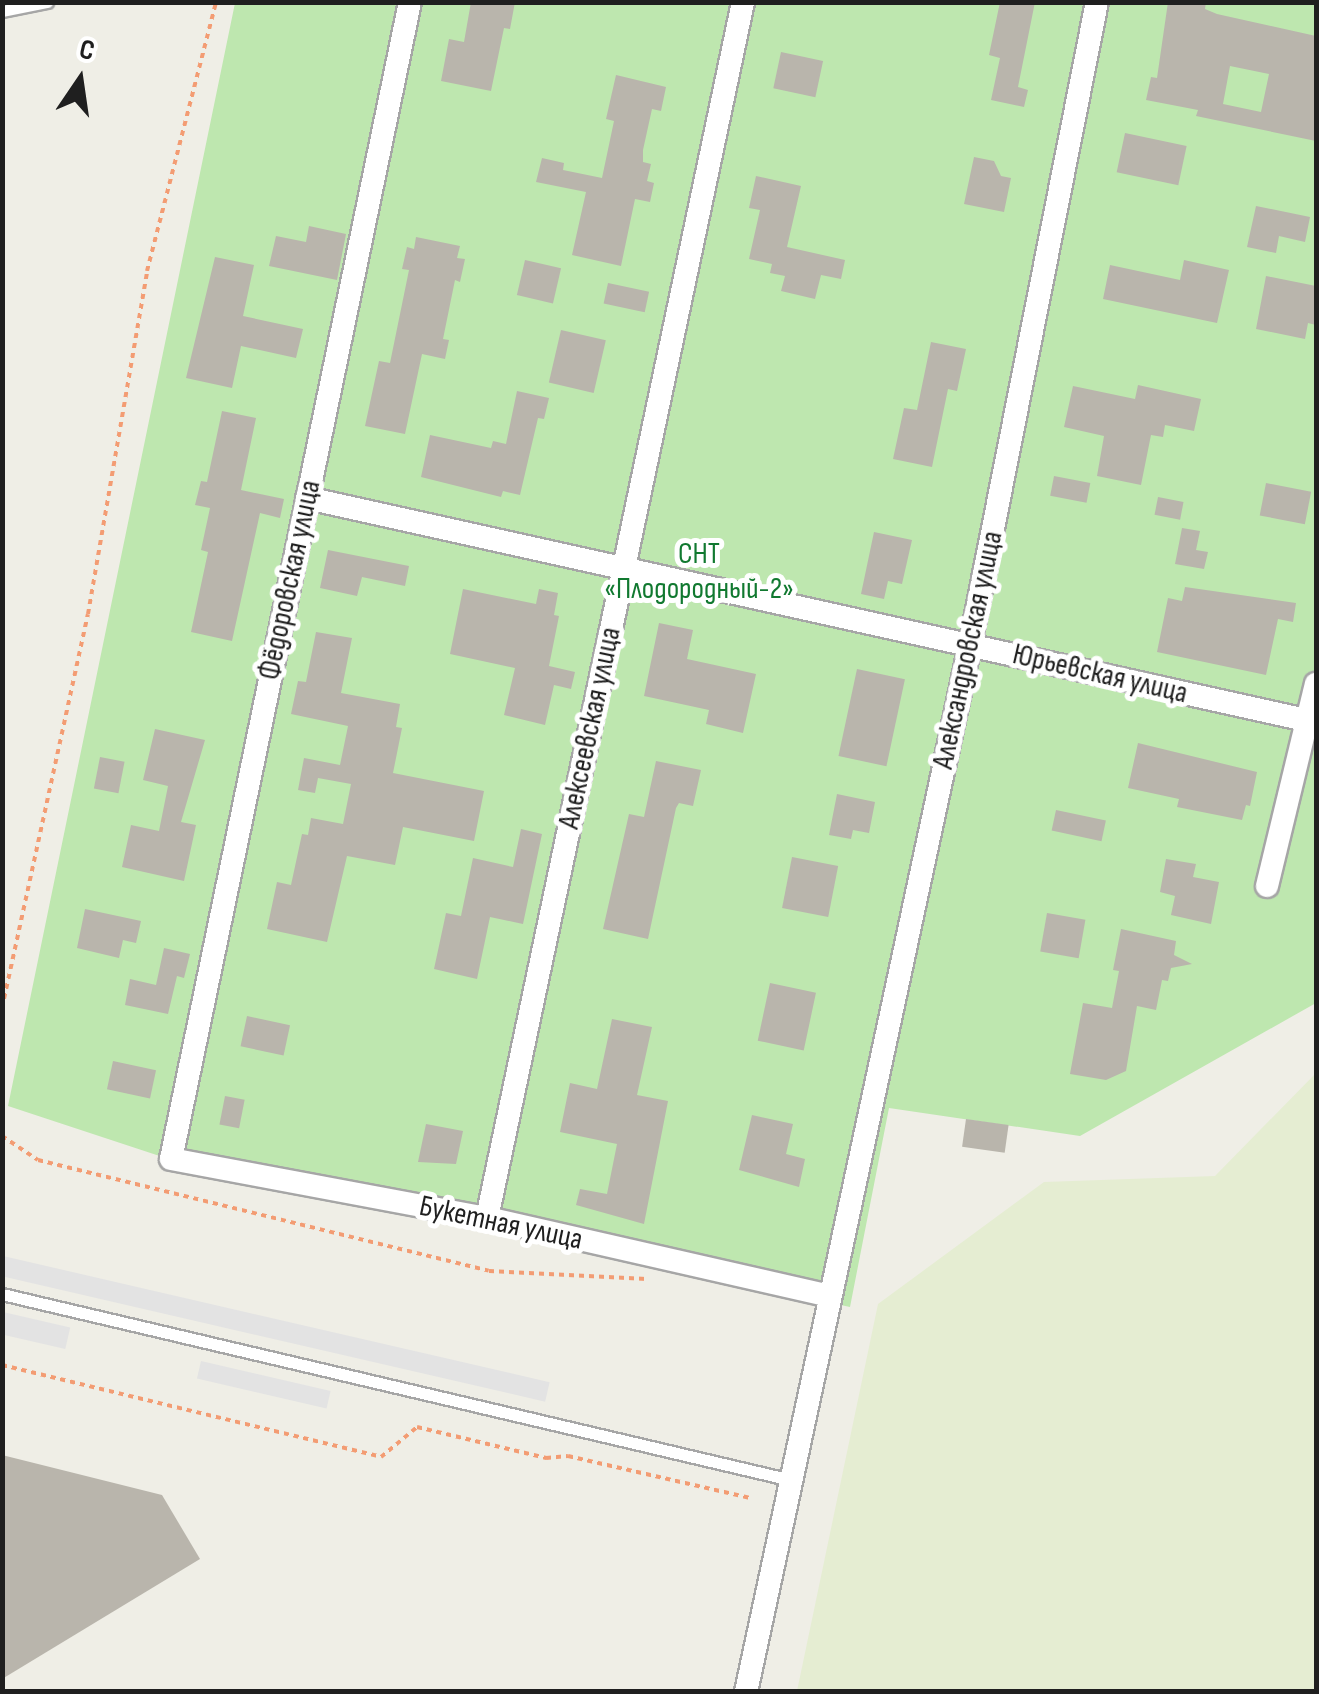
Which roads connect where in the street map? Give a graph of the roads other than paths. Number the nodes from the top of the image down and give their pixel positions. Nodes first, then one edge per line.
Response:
1 (48, 2) edge
2 (410, 2) edge
3 (742, 2) edge
4 (1097, 2) edge
5 (2, 11) edge
6 (307, 498) junction
7 (623, 570) junction
8 (970, 645) junction
9 (1316, 684) edge
10 (1306, 720) junction
11 (1266, 886) dead end
12 (171, 1159) joint
13 (487, 1218) junction
14 (2, 1294) edge
15 (830, 1296) junction
16 (791, 1480) junction
17 (746, 1692) edge

1 - 5 lane
2 - 6 street, Фёдоровская улица
3 - 7 street, Алексеевская улица
4 - 8 street, Александровская улица
6 - 7 street, Юрьевская улица
6 - 12 street, Фёдоровская улица
7 - 8 street, Юрьевская улица
7 - 13 street, Алексеевская улица
8 - 10 street, Юрьевская улица
8 - 15 street, Александровская улица
9 - 10 street
10 - 11 street
12 - 13 street, Букетная улица
13 - 15 street, Букетная улица
14 - 16 lane
15 - 16 street, Александровская улица
16 - 17 street, Александровская улица

